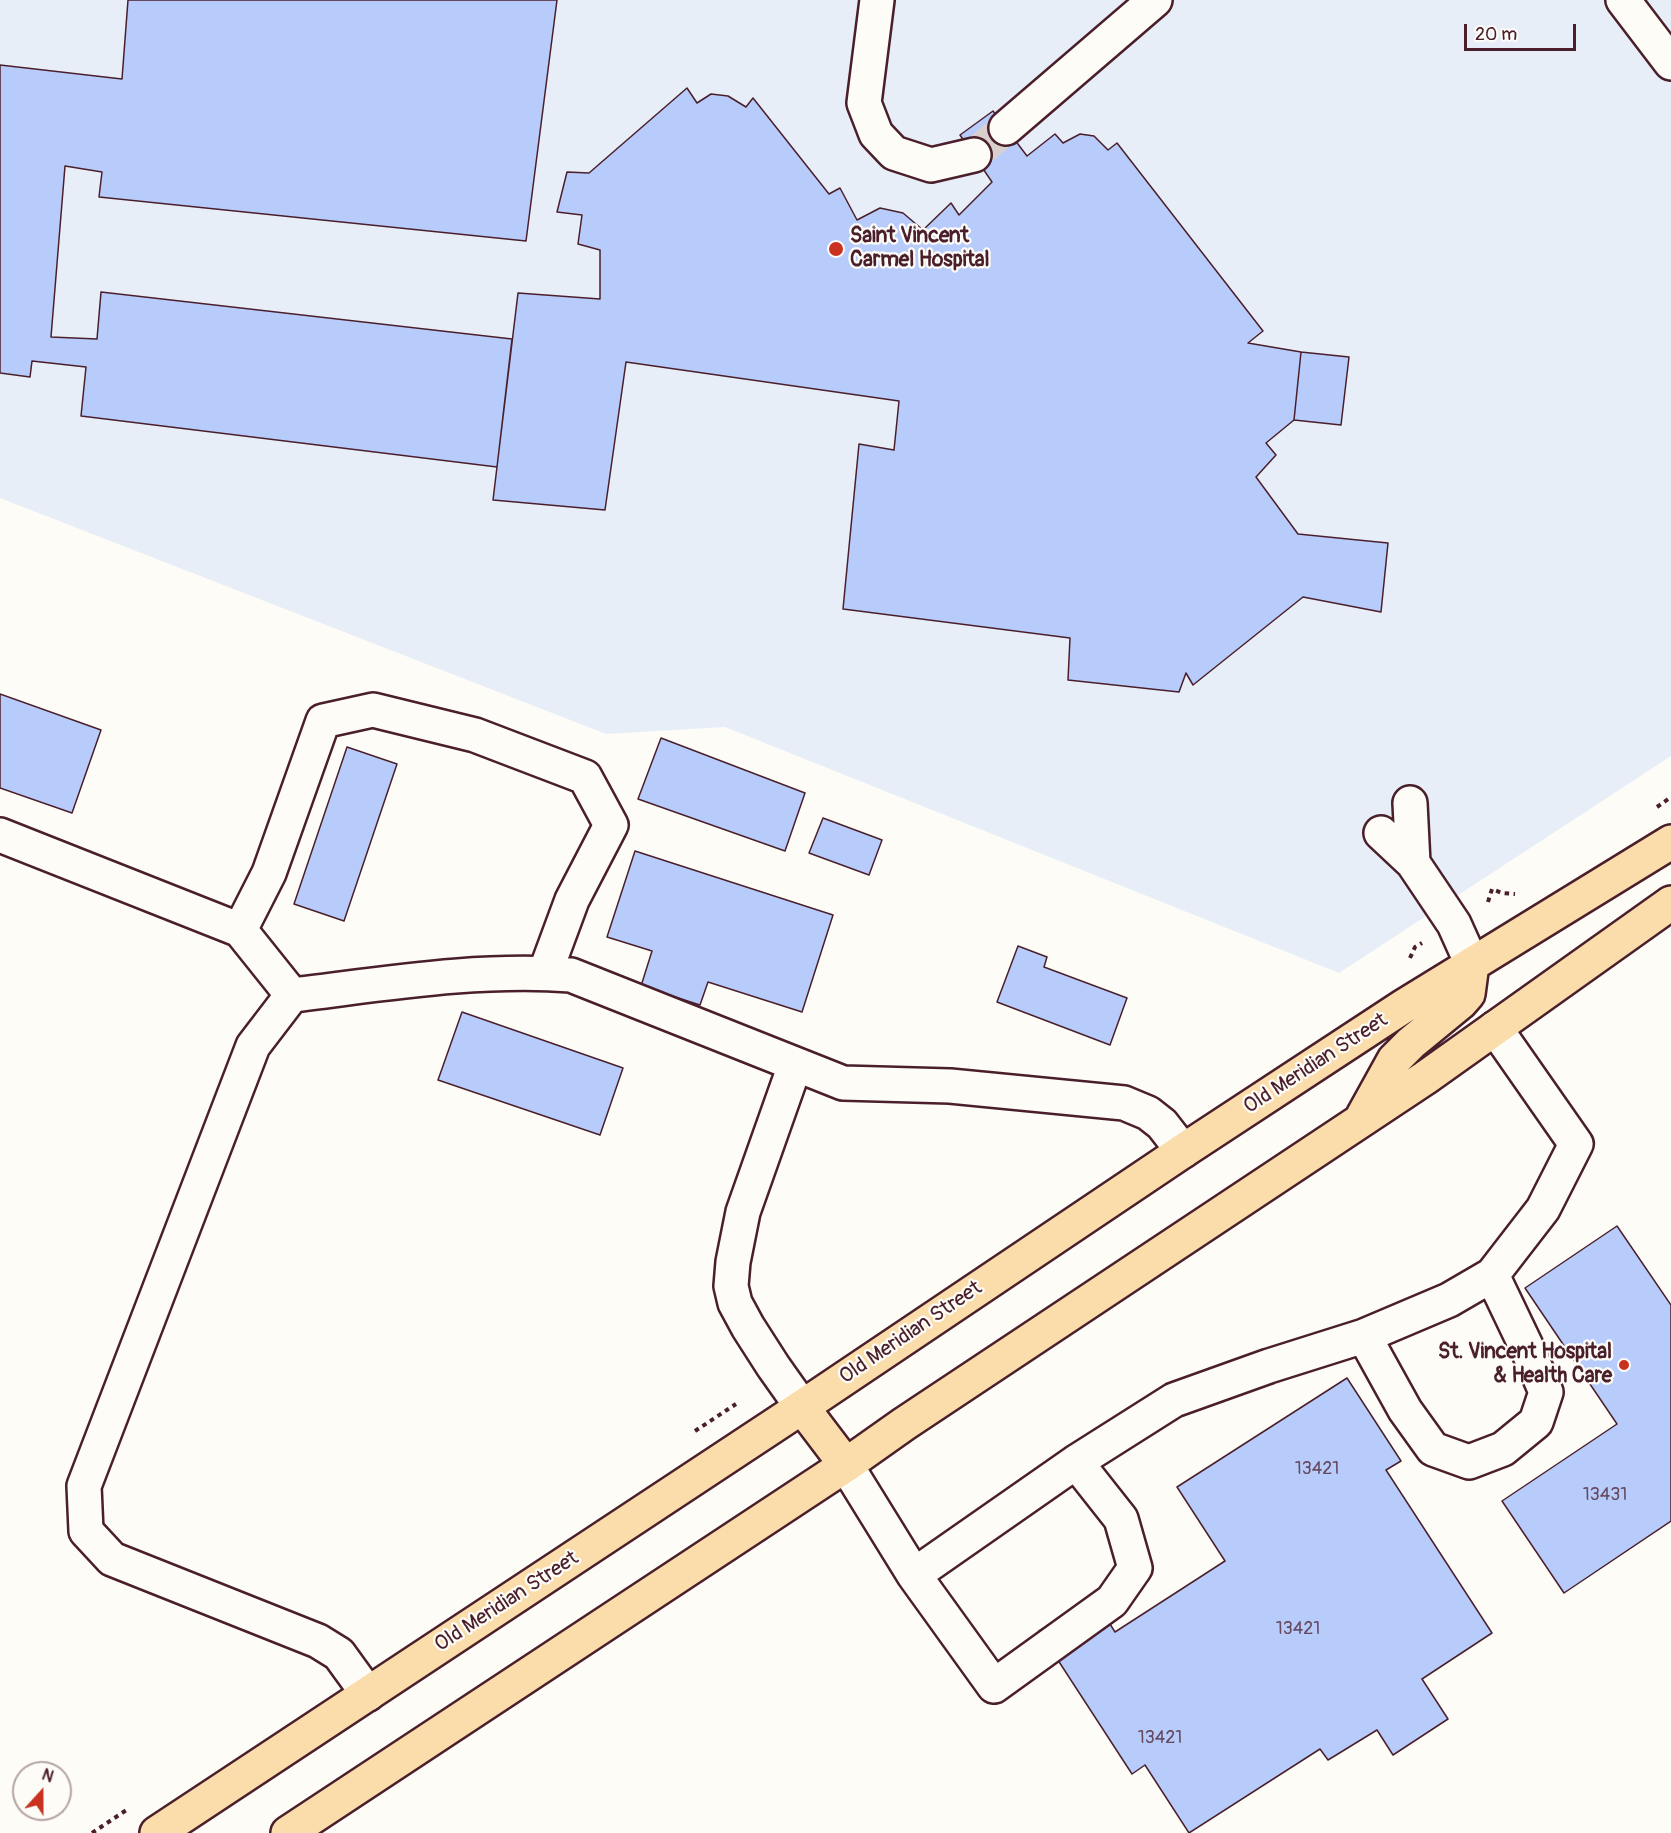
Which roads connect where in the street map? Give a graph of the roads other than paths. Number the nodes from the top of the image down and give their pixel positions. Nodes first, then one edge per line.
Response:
1 (877, 0) edge
2 (1155, 0) edge
3 (1623, 0) edge
4 (1671, 63) edge
5 (1006, 128) tunnel mouth
6 (974, 155) tunnel mouth
7 (1410, 803) dead end
8 (1381, 833) dead end
9 (0, 835) edge
10 (1671, 842) edge
11 (1413, 863) junction
12 (1671, 903) edge
13 (240, 930) junction
14 (1472, 964) junction
15 (545, 973) junction
16 (292, 995) junction
17 (1495, 1028) junction
18 (795, 1065) junction
19 (1361, 1120) junction
20 (1183, 1151) junction
21 (1492, 1275) junction
22 (1364, 1336) junction
23 (802, 1407) junction
24 (1076, 1462) junction
25 (846, 1465) junction
26 (914, 1575) junction
27 (368, 1694) junction
28 (157, 1833) edge
29 (288, 1833) edge

1 - 6 lane
2 - 5 lane
3 - 4 lane
7 - 11 lane
8 - 11 lane
9 - 13 lane
10 - 14 main road, Old Meridian Street
11 - 14 lane
12 - 17 main road
13 - 15 lane
13 - 16 lane
14 - 19 main road
14 - 20 main road, Old Meridian Street
15 - 16 lane
15 - 18 lane
16 - 27 lane
17 - 19 main road
17 - 21 lane
18 - 20 lane
18 - 23 lane
19 - 25 main road
20 - 23 main road, Old Meridian Street
21 - 22 lane
21 - 22 lane
22 - 24 lane
23 - 25 main road
23 - 27 main road, Old Meridian Street
24 - 26 lane
24 - 26 lane
25 - 26 lane
25 - 29 main road
27 - 28 main road, Old Meridian Street

